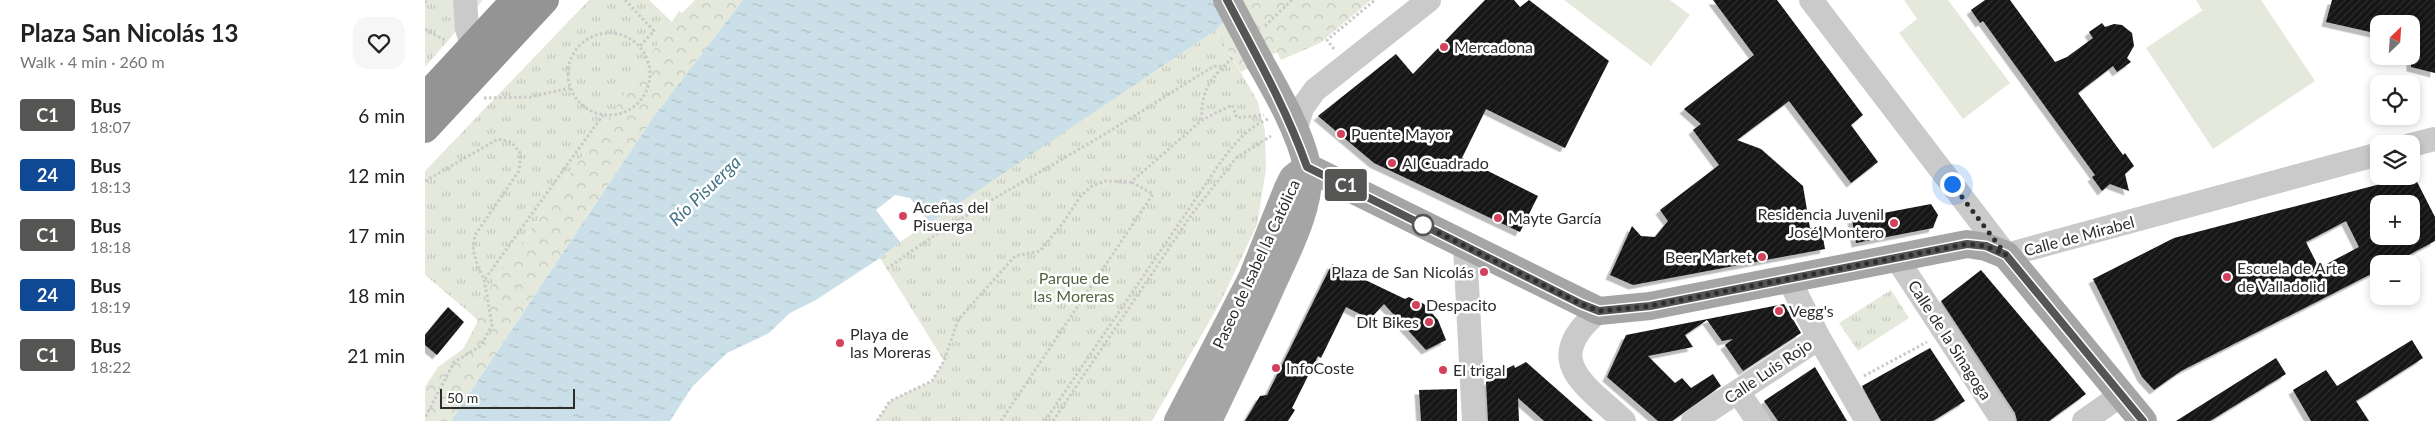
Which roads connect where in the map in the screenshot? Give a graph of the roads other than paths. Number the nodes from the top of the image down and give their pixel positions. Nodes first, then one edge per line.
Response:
1 (465, 0) edge
2 (515, 0) edge
3 (545, 0) edge
4 (1227, 0) edge
5 (1429, 0) edge
6 (1811, 0) edge
7 (1826, 19) junction
8 (462, 46) junction
9 (1879, 64) dead end
10 (425, 97) edge
11 (1903, 97) dead end
12 (425, 129) edge
13 (1283, 134) junction
14 (2435, 139) edge
15 (2420, 143) edge
16 (2370, 156) edge
17 (1307, 167) junction
18 (1943, 172) junction
19 (1465, 246) junction
20 (2006, 255) junction
21 (1897, 259) junction
22 (1789, 280) junction
23 (1599, 311) junction
24 (1819, 338) junction
25 (1738, 392) junction
26 (2121, 394) junction
27 (1178, 421) edge
28 (1208, 421) edge
29 (1473, 421) edge
30 (1624, 421) edge
31 (1693, 421) edge
32 (1758, 421) edge
33 (1867, 421) edge
34 (2003, 421) edge
35 (2084, 421) edge
36 (2143, 421) edge

1 - 8 street
2 - 8 highway
3 - 12 highway
4 - 13 main road, bridge
5 - 13 street
6 - 7 street
7 - 9 street
7 - 18 street
8 - 10 highway
11 - 18 street
13 - 17 main road
14 - 15 street
16 - 20 street, Calle de Mirabel
17 - 19 main road
17 - 27 main road, Paseo de Isabel la Católica
17 - 28 main road, Paseo de Isabel la Católica
18 - 20 street
19 - 23 main road
19 - 29 street
20 - 21 main road, Calle de Mirabel
20 - 26 main road
21 - 22 main road, Calle de Mirabel
21 - 34 street, Calle de la Sinagoga
22 - 23 main road, Calle de Mirabel
22 - 24 street
23 - 30 street
24 - 25 street, Calle Luis Rojo
24 - 33 street
25 - 31 street, Calle Luis Rojo
25 - 32 street
26 - 35 street
26 - 36 main road

